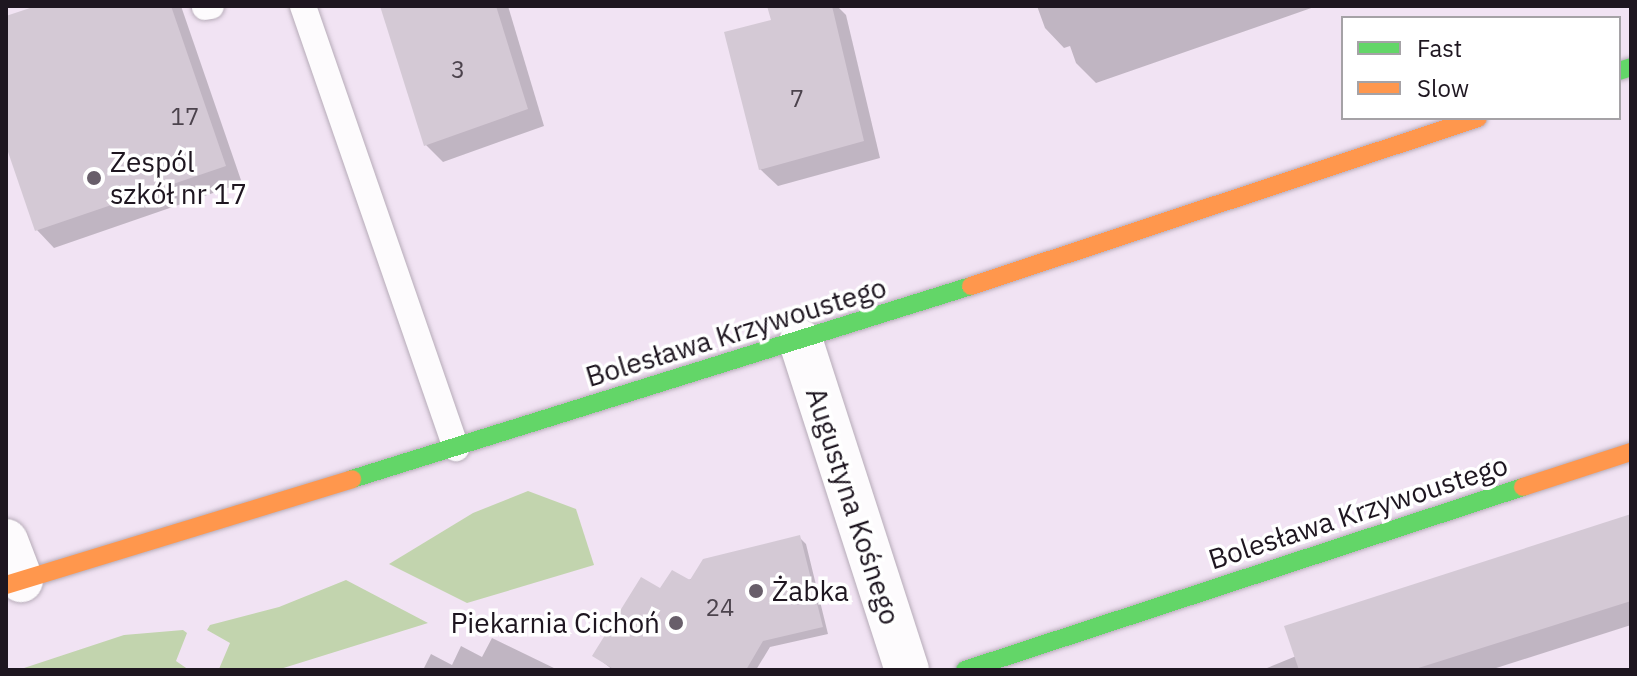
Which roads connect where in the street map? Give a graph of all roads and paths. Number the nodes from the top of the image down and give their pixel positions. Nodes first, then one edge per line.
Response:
1 (303, 6) edge
2 (1472, 120) edge
3 (801, 342) junction
4 (456, 448) junction
5 (1631, 452) edge
6 (11, 569) edge
7 (907, 670) edge
8 (965, 670) edge

1 - 4 lane
2 - 3 street, Bolesława Krzywoustego
3 - 4 street, Bolesława Krzywoustego
3 - 7 street, Augustyna Kośnego
4 - 6 street, Bolesława Krzywoustego
5 - 8 street, Bolesława Krzywoustego

